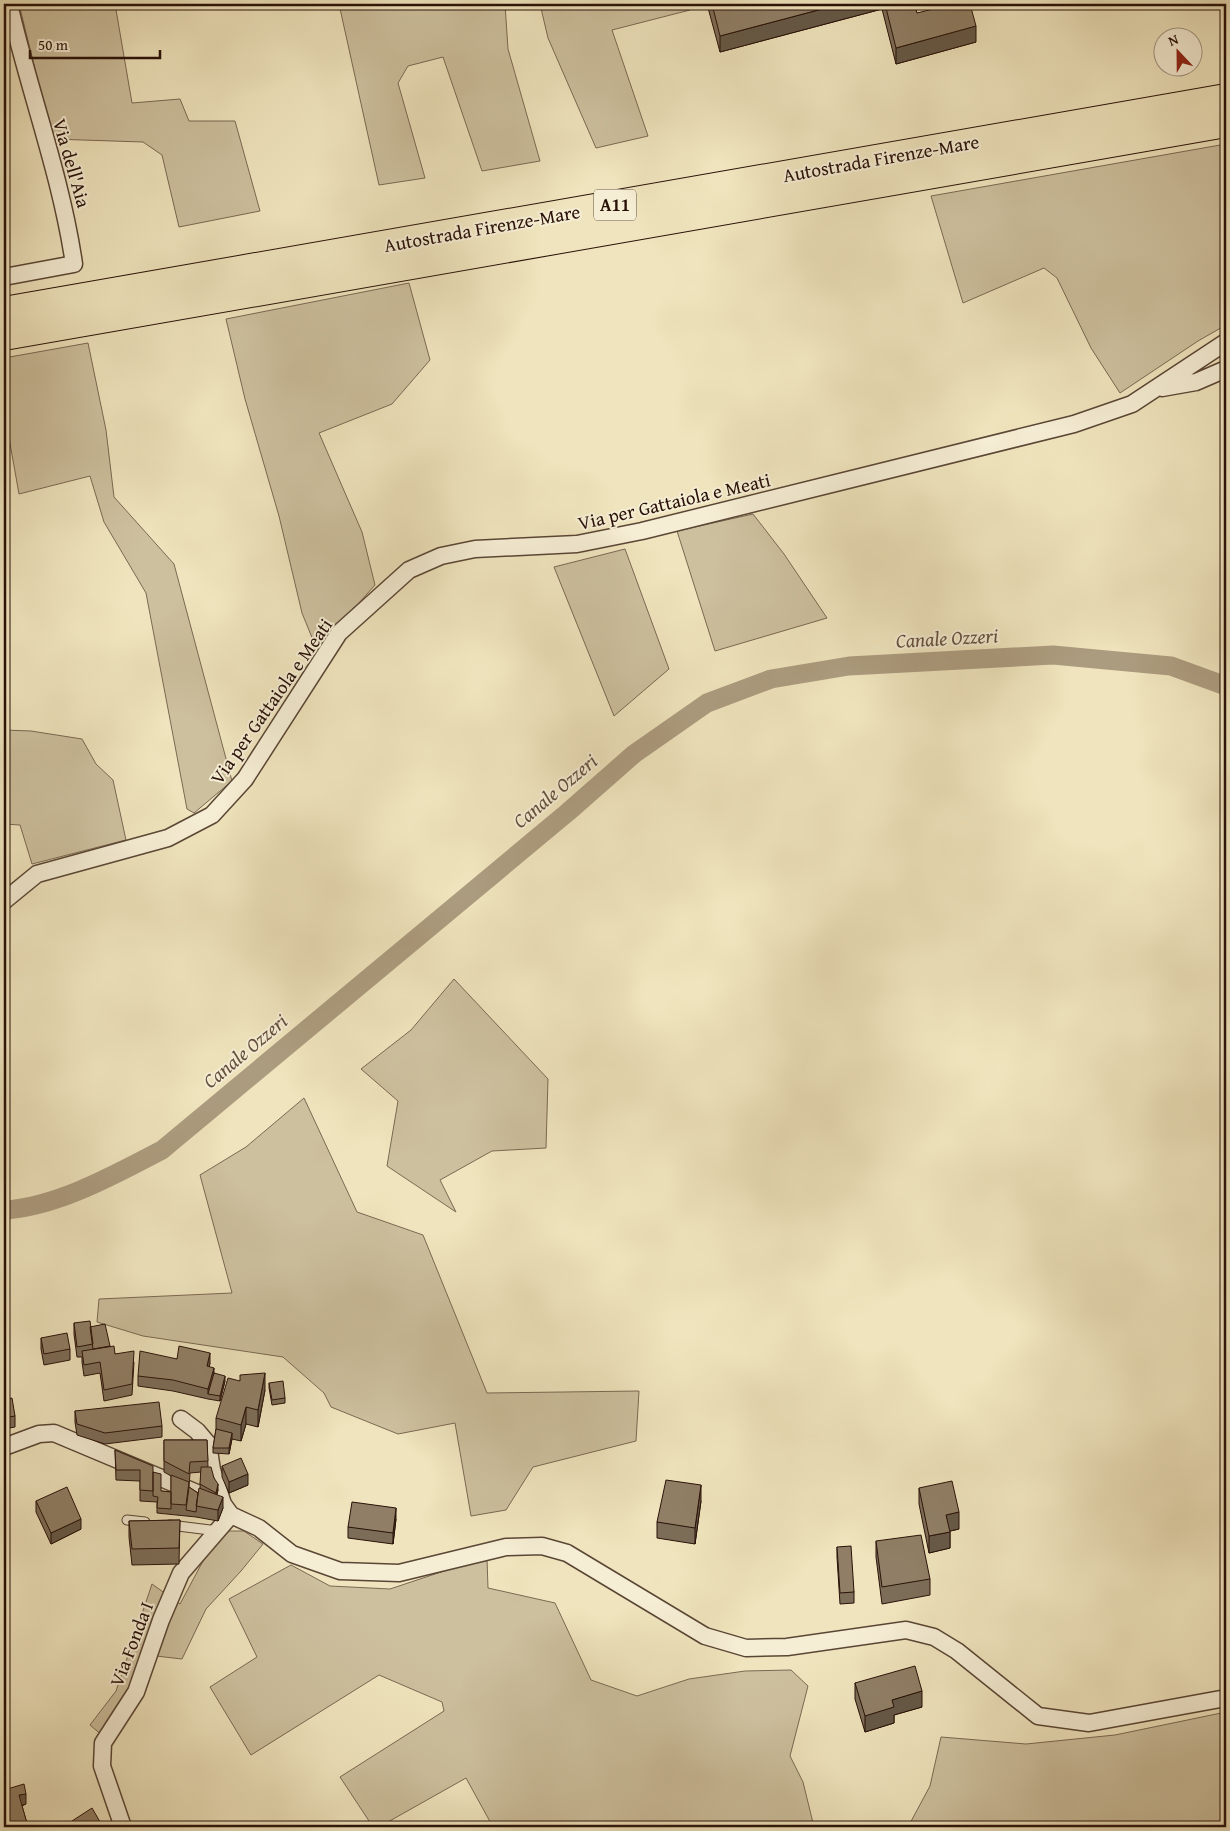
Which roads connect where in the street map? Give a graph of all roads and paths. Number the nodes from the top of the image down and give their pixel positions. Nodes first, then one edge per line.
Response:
1 (9, 4) edge
2 (1226, 98) edge
3 (1226, 123) edge
4 (4, 276) edge
5 (4, 311) edge
6 (4, 336) edge
7 (1226, 342) edge
8 (1226, 369) edge
9 (1155, 389) junction
10 (4, 901) edge
11 (181, 1419) dead end
12 (4, 1447) edge
13 (227, 1510) junction
14 (128, 1520) edge
15 (218, 1531) junction
16 (1226, 1698) edge
17 (123, 1827) edge

1 - 4 street, Via dell'Aia
2 - 5 highway, Autostrada Firenze-Mare / A11
3 - 6 highway, Autostrada Firenze-Mare / A11
7 - 9 street, Via per Gattaiola e Meati
8 - 9 street
9 - 10 street, Via per Gattaiola e Meati
11 - 13 street
12 - 13 street
13 - 15 street, Via Fonda I
13 - 16 street
14 - 15 lane
15 - 17 street, Via Fonda I

